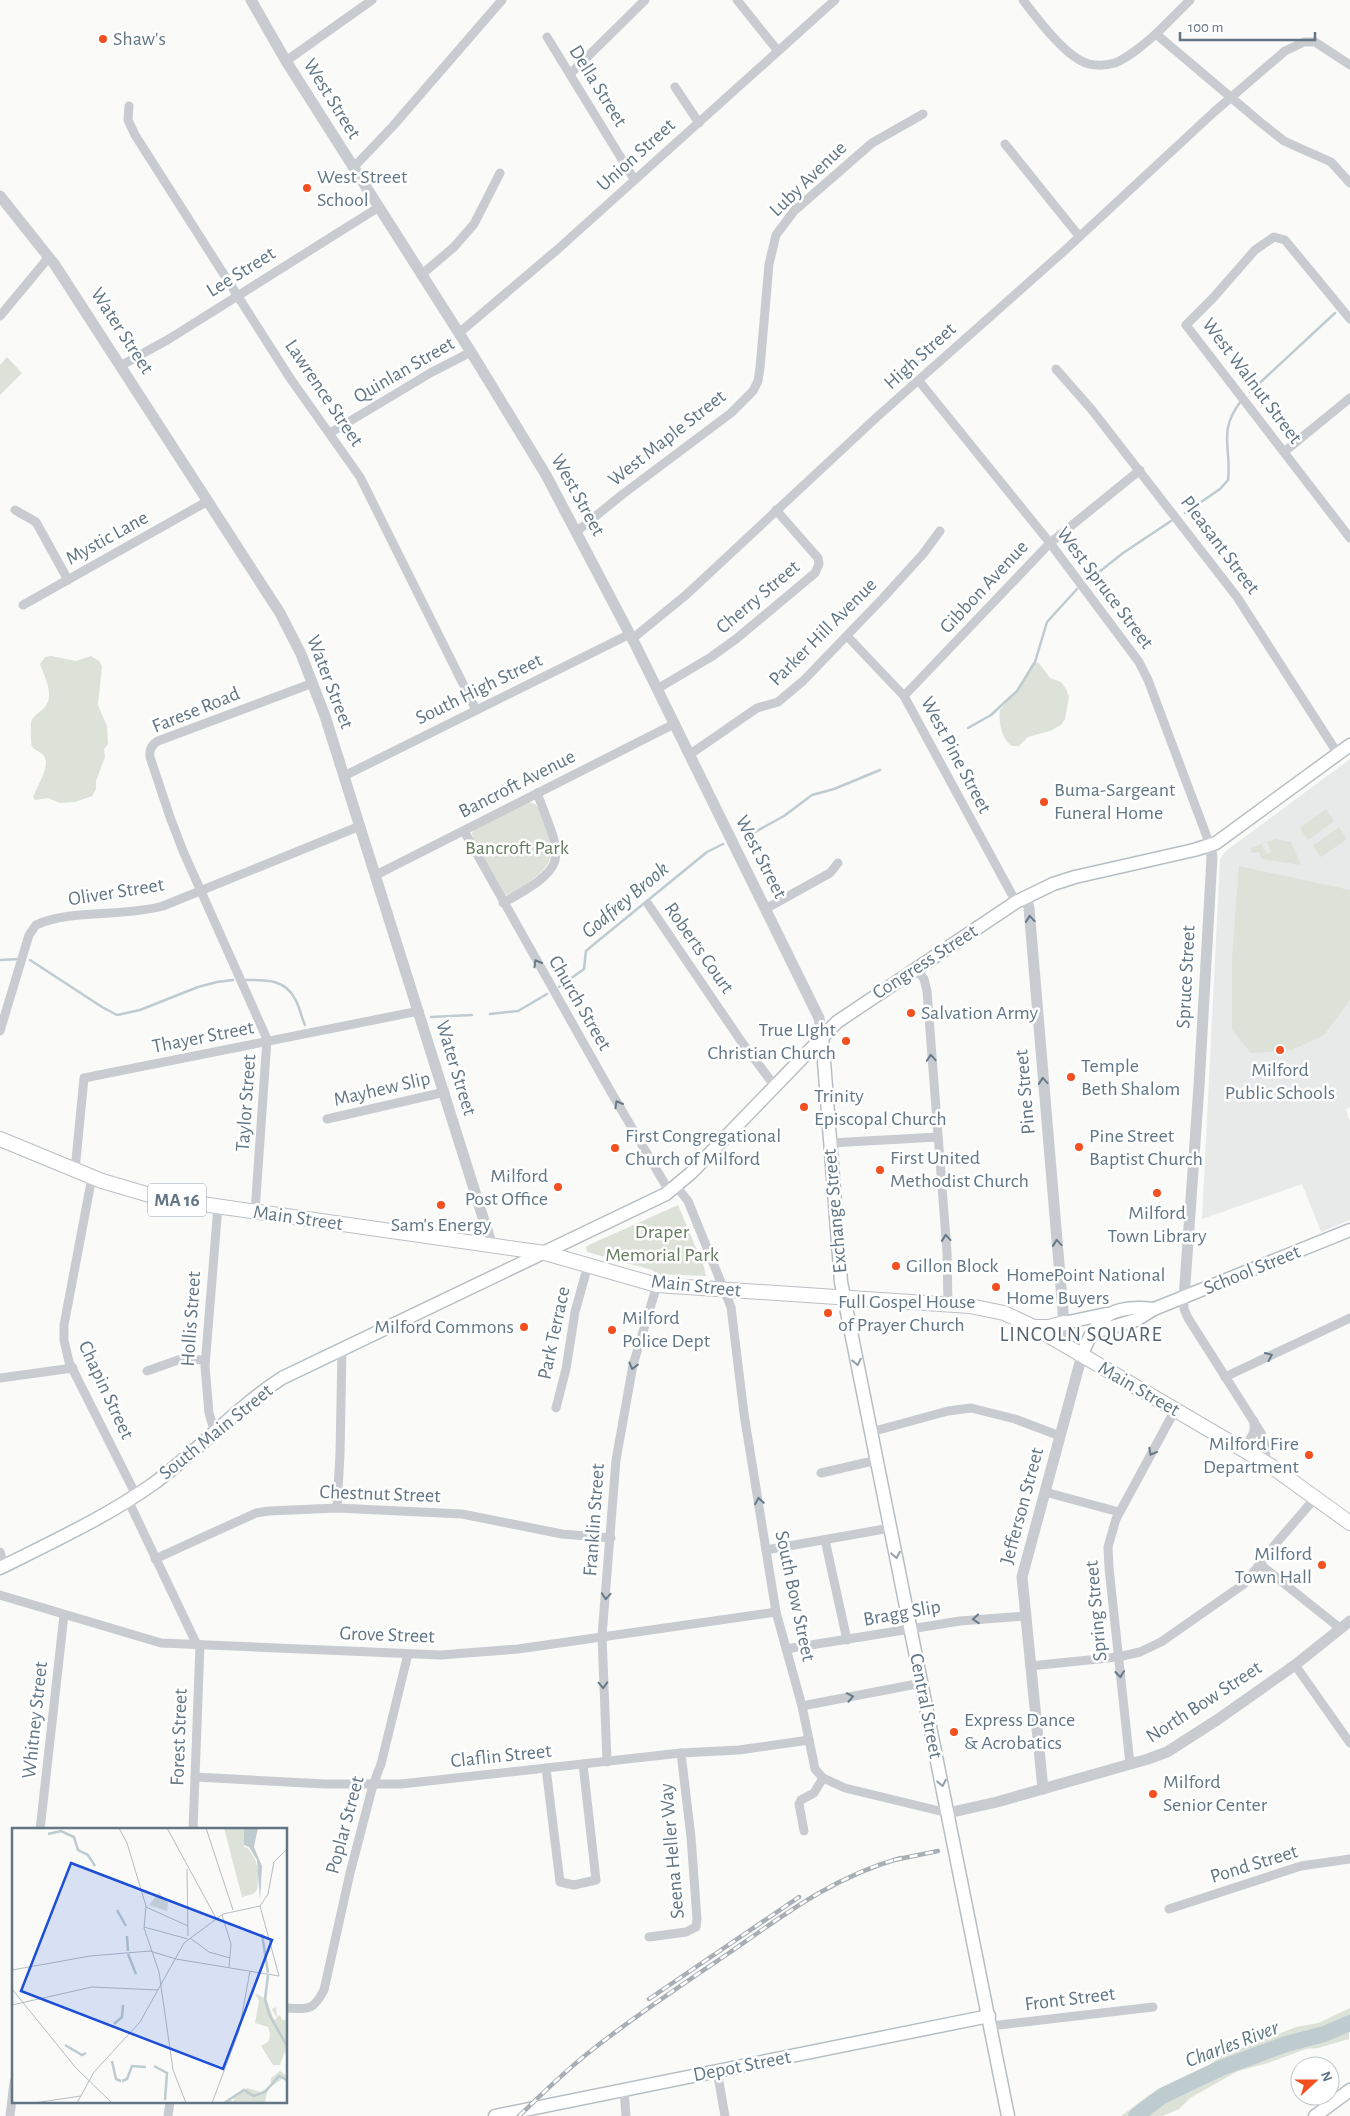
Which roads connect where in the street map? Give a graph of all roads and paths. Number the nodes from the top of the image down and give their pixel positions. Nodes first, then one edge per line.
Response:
1 (251, 0) edge
2 (372, 0) edge
3 (502, 0) edge
4 (645, 0) edge
5 (737, 0) edge
6 (835, 0) edge
7 (1023, 0) edge
8 (1190, 0) edge
9 (1156, 34) junction
10 (546, 37) dead end
11 (778, 51) junction
12 (286, 61) junction
13 (1350, 65) edge
14 (570, 74) junction
15 (675, 87) dead end
16 (1231, 98) junction
17 (129, 106) dead end
18 (923, 114) dead end
19 (699, 123) junction
20 (1005, 144) dead end
21 (354, 167) junction
22 (500, 173) dead end
23 (634, 179) junction
24 (1350, 183) edge
25 (0, 196) edge
26 (379, 207) junction
27 (1079, 236) junction
28 (49, 257) junction
29 (422, 275) junction
30 (237, 295) junction
31 (0, 314) edge
32 (1350, 319) edge
33 (459, 333) junction
34 (471, 352) junction
35 (122, 365) junction
36 (1056, 369) dead end
37 (919, 381) junction
38 (754, 390) joint
39 (1350, 398) edge
40 (330, 433) junction
41 (1284, 452) junction
42 (1140, 470) junction
43 (208, 501) junction
44 (15, 510) dead end
45 (776, 510) junction
46 (940, 530) dead end
47 (576, 532) junction
48 (1350, 538) edge
49 (1050, 543) junction
50 (68, 580) junction
51 (23, 604) dead end
52 (631, 637) junction
53 (848, 637) junction
54 (313, 683) junction
55 (657, 690) junction
56 (904, 696) junction
57 (476, 710) junction
58 (674, 724) junction
59 (1350, 745) edge
60 (1338, 754) junction
61 (689, 755) junction
62 (344, 776) junction
63 (537, 793) junction
64 (360, 826) junction
65 (464, 831) junction
66 (1210, 845) junction
67 (838, 863) dead end
68 (376, 875) junction
69 (200, 890) junction
70 (1021, 900) junction
71 (503, 903) junction
72 (648, 904) dead end
73 (767, 908) junction
74 (916, 969) junction
75 (419, 1011) junction
76 (0, 1032) edge
77 (822, 1035) junction
78 (267, 1042) junction
79 (774, 1085) junction
80 (445, 1092) junction
81 (327, 1119) dead end
82 (938, 1137) junction
83 (0, 1139) edge
84 (830, 1143) junction
85 (76, 1170) junction
86 (92, 1177) junction
87 (673, 1189) junction
88 (218, 1206) junction
89 (255, 1212) junction
90 (1348, 1234) edge
91 (492, 1246) junction
92 (545, 1253) junction
93 (588, 1265) junction
94 (657, 1285) junction
95 (724, 1290) junction
96 (844, 1297) junction
97 (1184, 1298) junction
98 (948, 1304) junction
99 (1154, 1309) junction
100 (1113, 1312) junction
101 (1350, 1318) edge
102 (1064, 1323) junction
103 (1034, 1327) junction
104 (1092, 1336) junction
105 (1062, 1343) junction
106 (342, 1349) junction
107 (1082, 1355) junction
108 (205, 1360) junction
109 (72, 1368) junction
110 (147, 1371) dead end
111 (1225, 1377) junction
112 (0, 1378) edge
113 (556, 1408) dead end
114 (1175, 1410) junction
115 (1254, 1420) junction
116 (871, 1432) junction
117 (216, 1433) junction
118 (1060, 1436) junction
119 (1244, 1450) junction
120 (876, 1460) junction
121 (1266, 1463) junction
122 (821, 1473) dead end
123 (1045, 1492) junction
124 (1316, 1497) junction
125 (132, 1498) junction
126 (337, 1508) junction
127 (1119, 1512) junction
128 (1350, 1523) edge
129 (890, 1528) junction
130 (611, 1538) junction
131 (825, 1540) junction
132 (766, 1550) junction
133 (0, 1552) edge
134 (155, 1558) junction
135 (1261, 1565) junction
136 (2, 1567) edge
137 (0, 1595) edge
138 (776, 1612) junction
139 (64, 1615) junction
140 (1025, 1616) junction
141 (1345, 1625) edge
142 (911, 1629) junction
143 (602, 1636) junction
144 (847, 1640) junction
145 (199, 1645) junction
146 (786, 1650) junction
147 (408, 1654) junction
148 (1118, 1656) junction
149 (1295, 1664) junction
150 (1030, 1666) junction
151 (922, 1683) junction
152 (802, 1706) junction
153 (809, 1740) junction
154 (1350, 1743) edge
155 (681, 1753) junction
156 (607, 1762) junction
157 (583, 1764) junction
158 (1130, 1764) junction
159 (546, 1768) junction
160 (195, 1778) junction
161 (824, 1778) junction
162 (373, 1785) junction
163 (1042, 1789) junction
164 (948, 1812) junction
165 (40, 1828) edge
166 (193, 1828) edge
167 (804, 1831) dead end
168 (1350, 1859) edge
169 (1169, 1909) dead end
170 (649, 1937) dead end
171 (1153, 2007) dead end
172 (288, 2008) edge
173 (990, 2021) junction
174 (717, 2071) junction
175 (624, 2090) junction
176 (1350, 2090) edge
177 (12, 2099) edge
178 (529, 2113) edge
179 (10, 2116) edge
180 (496, 2116) edge
181 (626, 2116) edge
182 (725, 2116) edge
183 (1008, 2116) edge
184 (1315, 2116) edge

1 - 12 street, West Street
2 - 12 street
3 - 21 street
4 - 14 street
5 - 11 street
6 - 11 street, Union Street
7 - 9 street
8 - 9 street
9 - 16 street
10 - 14 street, Della Street
11 - 19 street, Union Street
12 - 21 street, West Street
13 - 16 street, High Street
14 - 23 street, Della Street
15 - 19 street
16 - 24 street
16 - 27 street, High Street
17 - 30 street, Lawrence Street
18 - 38 street, Luby Avenue
19 - 23 street, Union Street
20 - 27 street
21 - 26 street, West Street
22 - 29 street
23 - 33 street, Union Street
25 - 28 street, Water Street
26 - 29 street, West Street
26 - 30 street, Lee Street
27 - 37 street, High Street
28 - 31 street
28 - 35 street, Water Street
29 - 33 street, West Street
30 - 35 street, Lee Street
30 - 40 street, Lawrence Street
32 - 41 street, West Walnut Street
33 - 34 street, West Street
34 - 40 street, Quinlan Street
34 - 47 street, West Street
35 - 43 street, Water Street
36 - 42 street, Pleasant Street
37 - 45 street, High Street
37 - 49 street, West Spruce Street
38 - 47 street, West Maple Street
39 - 41 street
40 - 57 street, Lawrence Street
41 - 48 street, West Walnut Street
42 - 49 street, Gibbon Avenue
42 - 60 street, Pleasant Street
43 - 50 street, Mystic Lane
43 - 54 street, Water Street
44 - 50 street
45 - 52 street, High Street
45 - 55 street, Cherry Street
46 - 53 street, Parker Hill Avenue
47 - 52 street, West Street
49 - 56 street, Gibbon Avenue
49 - 66 street, West Spruce Street
50 - 51 street, Mystic Lane
52 - 55 street, West Street
52 - 57 street, South High Street
53 - 56 street, West Pine Street
53 - 61 street, Parker Hill Avenue
54 - 62 street, Water Street
54 - 69 street, Farese Road
55 - 58 street, West Street
56 - 70 street, West Pine Street
57 - 62 street, South High Street
58 - 61 street, West Street
58 - 63 street, Bancroft Avenue
59 - 60 main road, Congress Street
60 - 66 main road, Congress Street
61 - 73 street, West Street
62 - 64 street, Water Street
63 - 65 street, Bancroft Avenue
63 - 71 street
64 - 68 street, Water Street
64 - 69 street, Oliver Street
65 - 68 street, Bancroft Avenue
65 - 71 street, Church Street
66 - 70 main road, Congress Street
66 - 97 street, Spruce Street
67 - 73 street
68 - 75 street, Water Street
69 - 76 street, Oliver Street
69 - 78 street, Taylor Street
70 - 74 main road, Congress Street
102 -> 70 street, Pine Street
87 -> 71 street, Church Street
72 - 79 street, Roberts Court
73 - 77 street, West Street
74 - 77 main road, Congress Street
82 -> 74 street
75 - 78 street, Thayer Street
75 - 80 street, Water Street
77 - 79 main road, Congress Street
77 - 84 main road, Exchange Street
78 - 85 street, Thayer Street
78 - 89 street, Taylor Street
79 - 87 main road, Congress Street
80 - 81 street, Mayhew Slip
80 - 91 street, Water Street
82 - 84 street
98 -> 82 street
83 - 85 main road, Main Street / MA 16
84 - 96 main road, Exchange Street
85 - 86 main road, Main Street / MA 16
86 - 88 main road, Main Street / MA 16
86 - 109 street, Chapin Street
87 - 92 main road, Congress Street
87 - 95 street, Church Street
88 - 89 main road, Main Street / MA 16
88 - 108 street, Hollis Street
89 - 91 main road, Main Street / MA 16
90 - 97 main road, School Street
91 - 92 main road, Main Street / MA 16
92 - 93 main road, Main Street / MA 16
92 - 106 main road, South Main Street
93 - 94 main road, Main Street / MA 16
93 - 113 street, Park Terrace
94 - 95 main road, Main Street / MA 16
94 -> 130 street, Franklin Street
95 - 96 main road, Main Street / MA 16
132 -> 95 street, South Bow Street
96 - 98 main road, Main Street / MA 16
96 -> 116 main road, Central Street
97 - 99 main road, School Street
97 - 111 street, Spruce Street
98 - 103 main road, Main Street / MA 16
99 - 100 main road, School Street
99 - 104 main road, School Street
100 - 102 main road, School Street
100 - 104 main road
111 -> 101 street
102 - 103 main road
102 - 105 street, Pine Street
103 - 105 main road, Main Street / MA 16
104 - 107 main road
105 - 107 main road, Main Street / MA 16
106 - 117 main road, South Main Street
106 - 126 street
107 - 114 main road, Main Street / MA 16
107 - 118 street, Jefferson Street
108 - 110 street
108 - 117 street, Hollis Street
109 - 112 street
109 - 125 street, Chapin Street
111 - 115 street, Spruce Street
114 - 119 main road, Main Street / MA 16
114 -> 127 street, Spring Street
115 - 119 street
115 - 121 street, Spruce Street
116 - 118 street
116 - 120 main road, Central Street
117 - 125 main road, South Main Street
118 - 123 street, Jefferson Street
119 - 121 main road, Main Street / MA 16
120 - 122 street
120 - 129 main road, Central Street
121 - 124 main road, Main Street / MA 16
123 - 127 street
123 - 140 street, Jefferson Street
124 - 128 main road, Main Street / MA 16
124 - 135 street
125 - 134 street, Forest Street
125 - 136 main road, South Main Street
126 - 130 street, Chestnut Street
126 - 134 street, Chestnut Street
127 - 148 street, Spring Street
129 - 131 street
129 -> 142 main road, Central Street
130 -> 143 street, Franklin Street
131 - 132 street
131 - 144 street
132 - 138 street, South Bow Street
133 - 136 street
134 - 145 street, Forest Street
135 - 141 street
135 - 148 street
137 - 139 street, Grove Street
138 - 143 street, Grove Street
138 - 146 street, South Bow Street
139 - 145 street, Grove Street
139 - 165 street, Whitney Street
140 -> 142 street, Bragg Slip
140 - 150 street, Jefferson Street
141 - 149 street, North Bow Street
142 - 144 street, Bragg Slip
142 - 151 main road, Central Street
143 - 147 street, Grove Street
143 -> 156 street, Franklin Street
144 - 146 street, Bragg Slip
145 - 147 street, Grove Street
145 - 160 street, Forest Street
146 - 152 street, South Bow Street
147 - 162 street, Poplar Street
148 - 150 street
148 -> 158 street, Spring Street
149 - 154 street
149 - 158 street, North Bow Street
150 - 163 street, Jefferson Street
152 -> 151 street
151 -> 164 main road, Central Street
152 - 153 street, South Bow Street
153 - 155 street, Claflin Street
153 - 161 street, South Bow Street
155 - 156 street, Claflin Street
155 - 170 street, Seena Heller Way
156 - 157 street, Claflin Street
157 - 159 street, Claflin Street
157 - 159 street
158 - 163 street, North Bow Street
159 - 162 street, Claflin Street
160 - 162 street, Claflin Street
160 - 166 street, Forest Street
161 - 164 street
161 - 167 street
162 - 172 street, Poplar Street
163 - 164 street, North Bow Street
164 - 173 main road, Central Street
168 - 169 street, Pond Street
171 - 173 street, Front Street
173 - 174 main road, Depot Street
173 - 183 main road, Central Street
174 - 175 main road, Depot Street
174 - 182 street
175 - 178 main road, Depot Street
175 - 181 street
176 - 184 main road
177 - 179 street
178 - 180 main road, Depot Street

